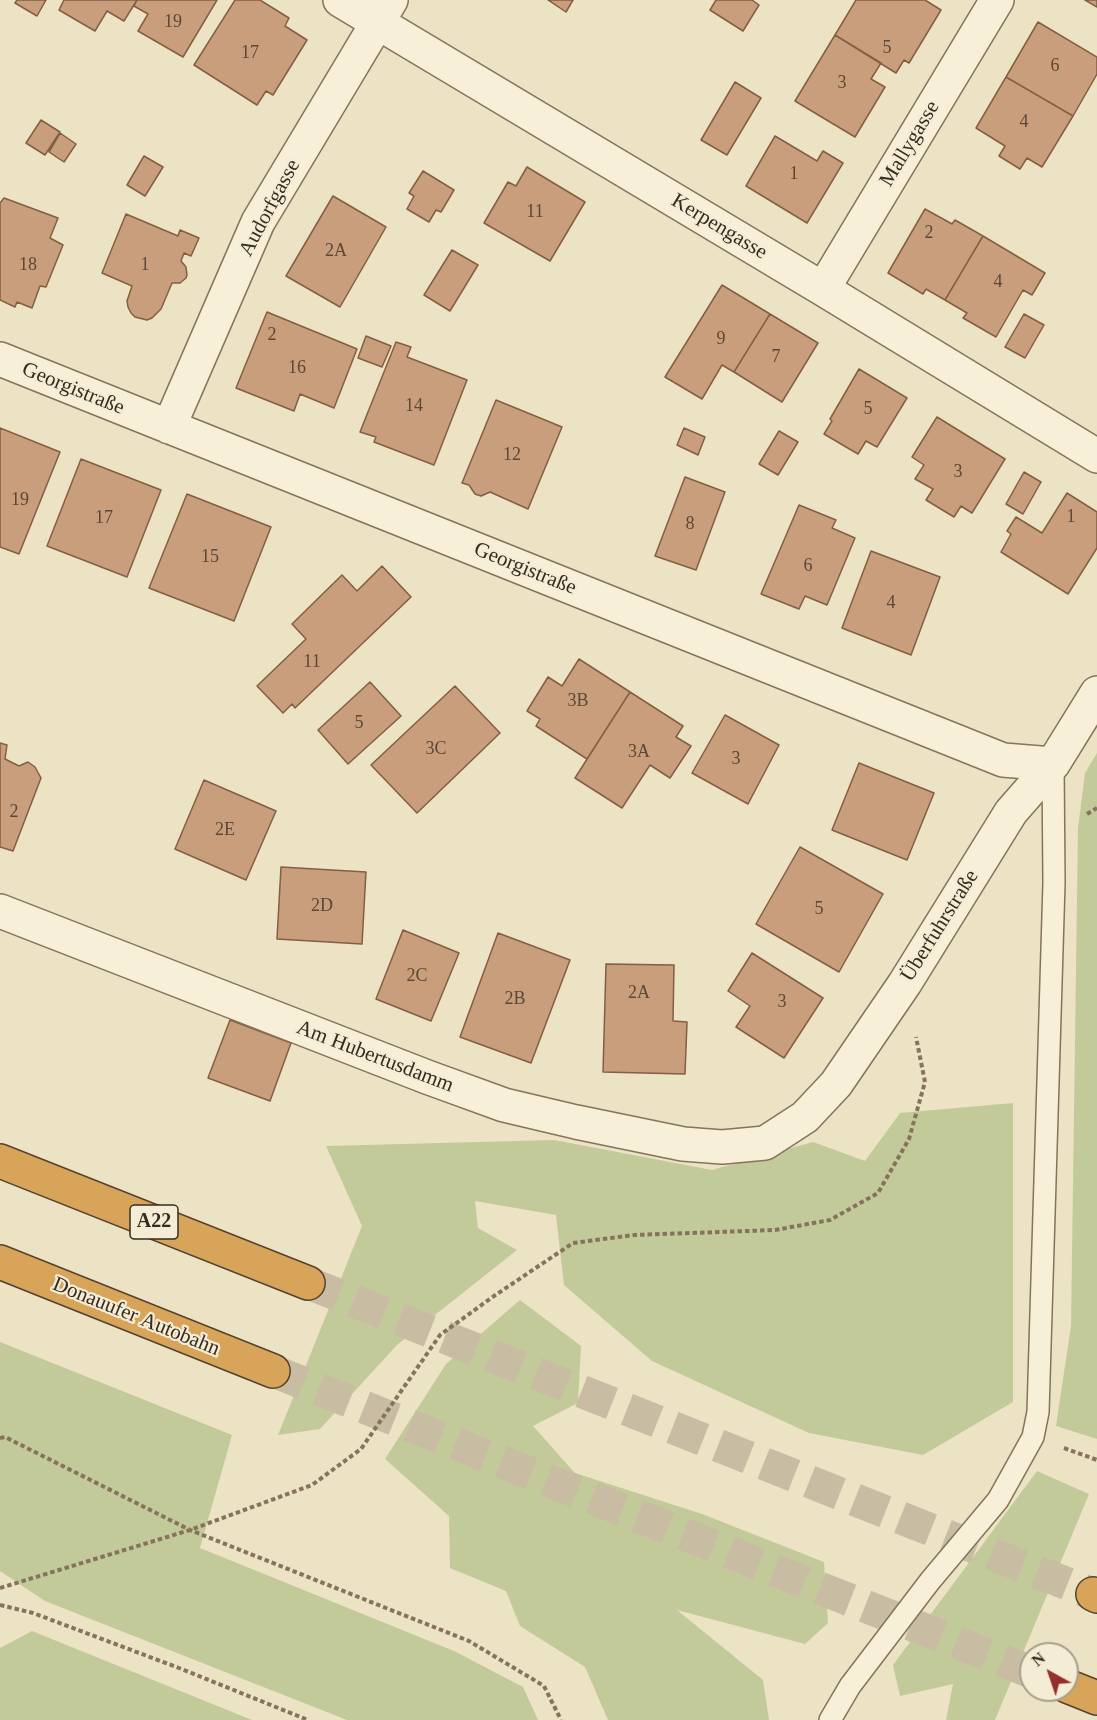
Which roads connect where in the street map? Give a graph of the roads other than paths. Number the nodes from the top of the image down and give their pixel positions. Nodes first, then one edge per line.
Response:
1 (340, 0) edge
2 (997, 0) edge
3 (384, 11) edge
4 (823, 289) junction
5 (0, 359) edge
6 (169, 427) junction
7 (1097, 456) edge
8 (1097, 693) edge
9 (1053, 764) junction
10 (0, 911) edge
11 (765, 1143) joint
12 (0, 1161) edge
13 (0, 1262) edge
14 (308, 1283) tunnel mouth
15 (273, 1371) tunnel mouth
16 (1079, 1691) edge
17 (1097, 1698) edge
18 (830, 1720) edge

1 - 3 street, Kerpengasse
2 - 4 street, Mallygasse
3 - 4 street, Kerpengasse
3 - 6 street, Audorfgasse
4 - 7 street, Kerpengasse
5 - 6 street, Georgistraße
6 - 9 street, Georgistraße
8 - 9 street, Überfuhrstraße
9 - 11 street, Überfuhrstraße
9 - 18 lane
10 - 11 street, Am Hubertusdamm
12 - 14 highway, A22
13 - 15 highway, Donauufer Autobahn
16 - 17 highway

